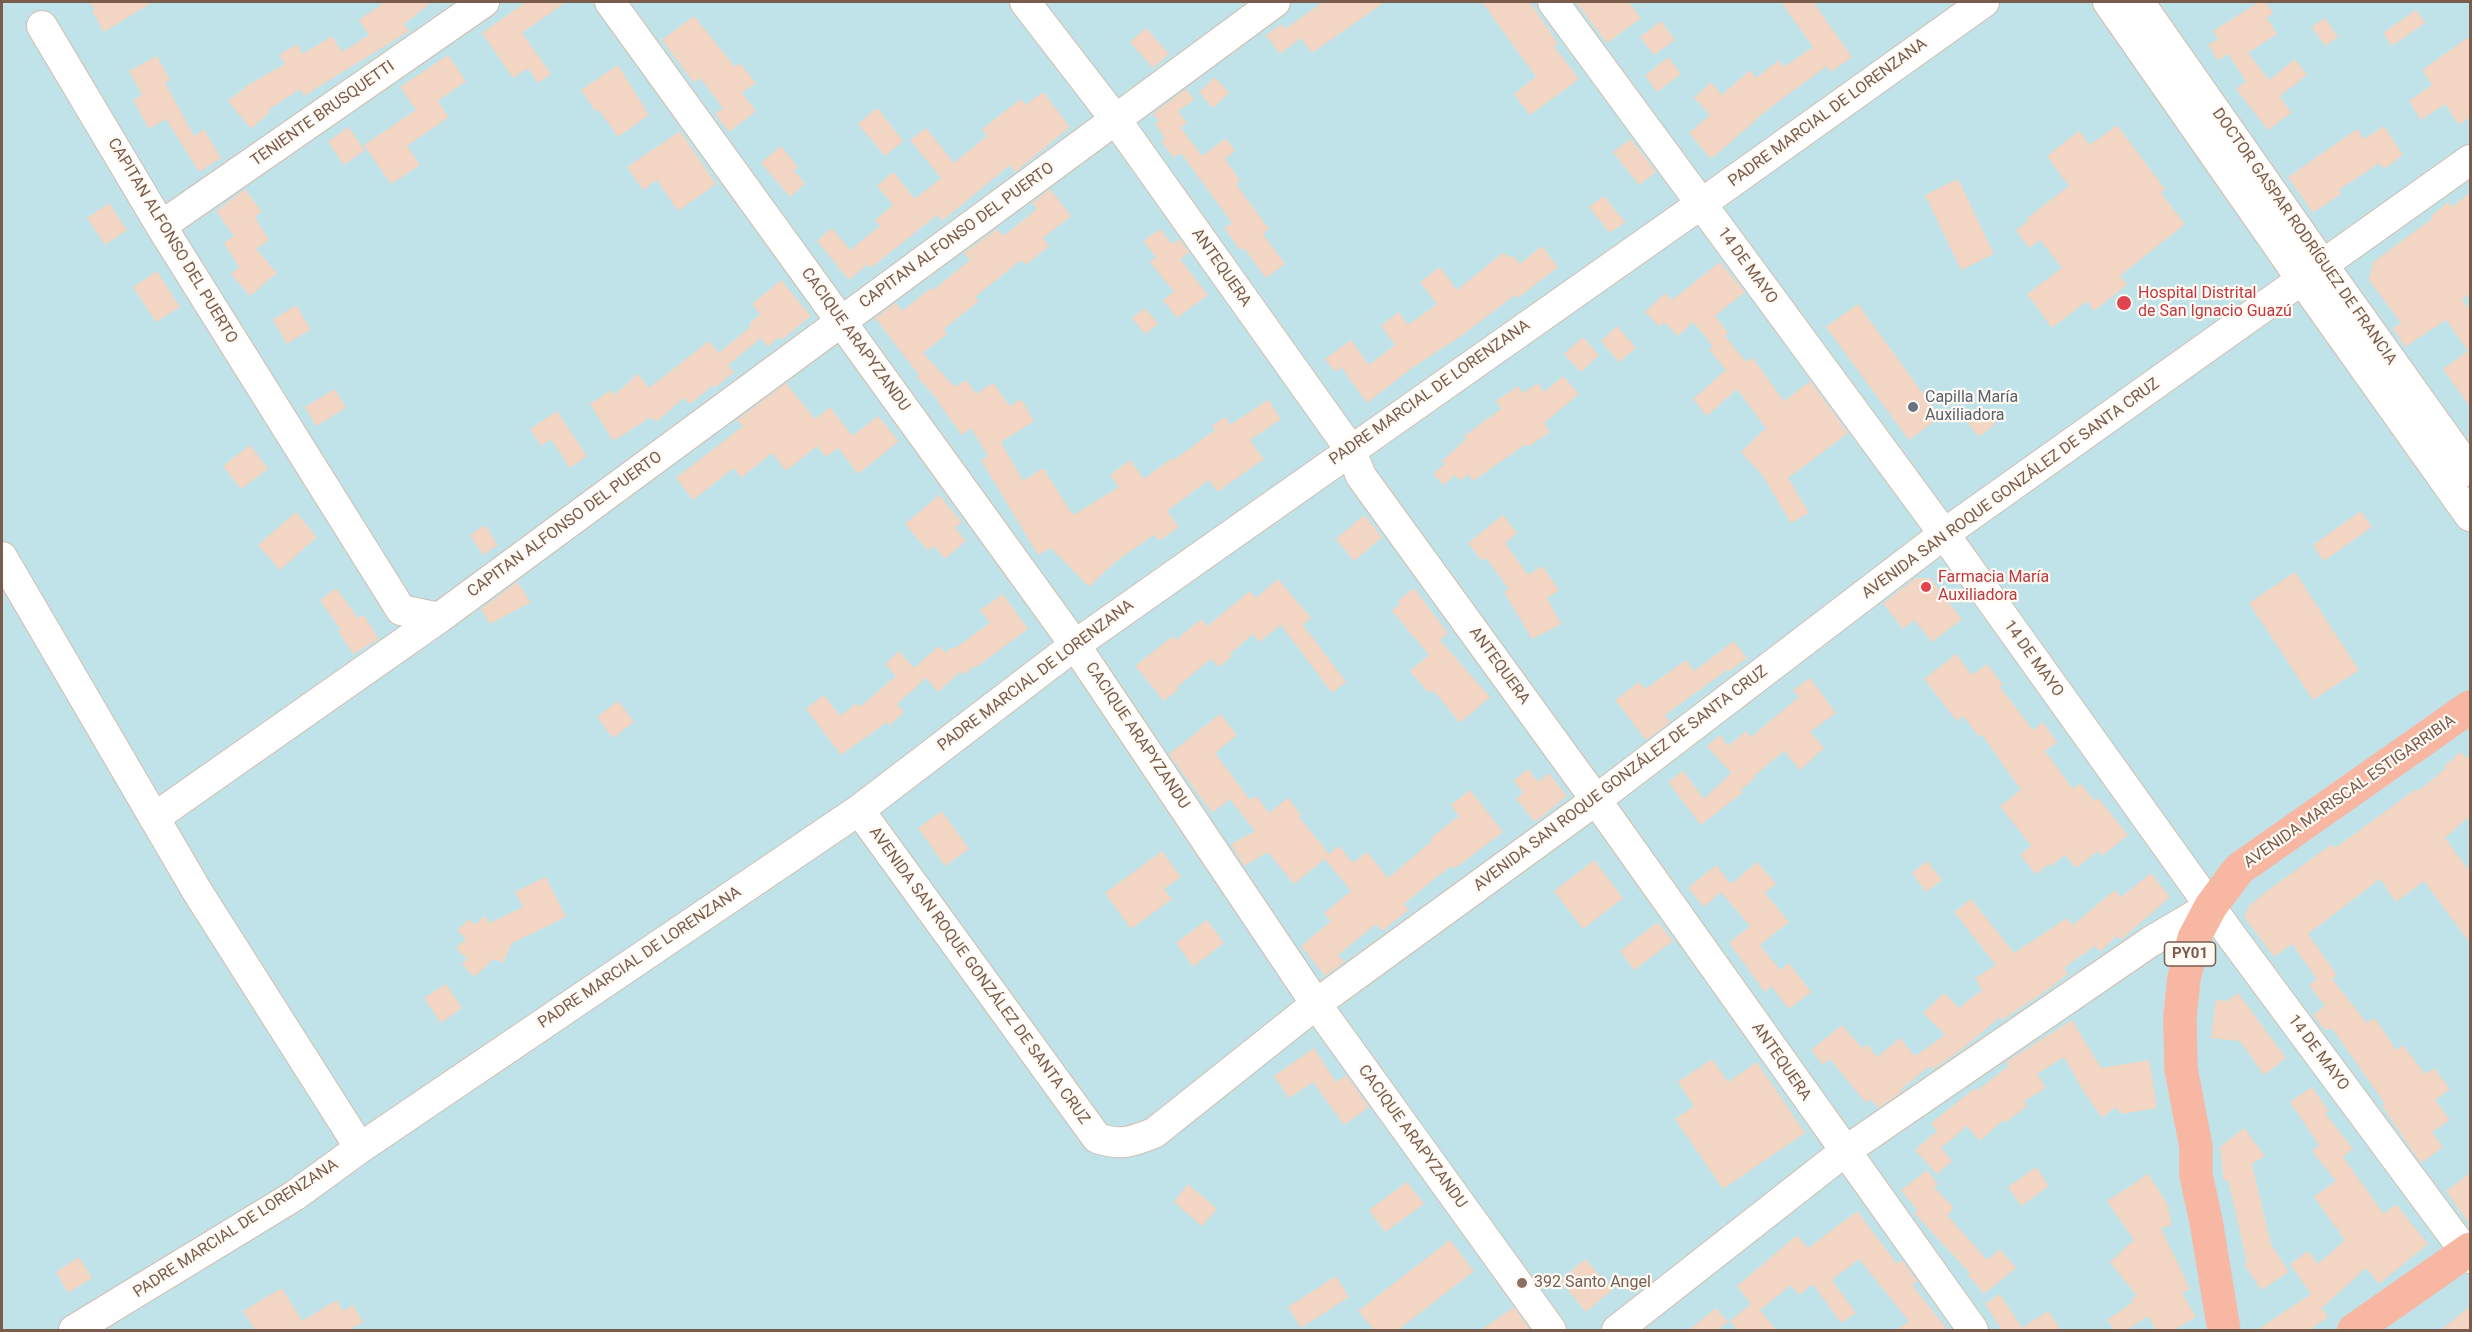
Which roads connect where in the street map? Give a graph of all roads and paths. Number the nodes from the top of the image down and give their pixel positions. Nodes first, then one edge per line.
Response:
1 (484, 2) edge
2 (610, 2) edge
3 (1025, 2) edge
4 (1275, 2) edge
5 (1553, 2) edge
6 (1984, 2) edge
7 (2108, 2) edge
8 (2139, 2) edge
9 (42, 26) dead end
10 (1116, 120) junction
11 (2470, 160) edge
12 (1701, 204) junction
13 (161, 226) junction
14 (2312, 273) junction
15 (841, 321) junction
16 (1350, 449) junction
17 (2470, 471) edge
18 (2470, 516) edge
19 (1944, 534) junction
20 (2, 557) edge
21 (439, 618) junction
22 (1075, 645) junction
23 (2470, 707) edge
24 (1596, 800) junction
25 (859, 810) junction
26 (154, 818) junction
27 (2211, 906) junction
28 (1316, 1004) junction
29 (2196, 1147) junction
30 (360, 1148) junction
31 (1844, 1152) junction
32 (2469, 1253) edge
33 (74, 1330) edge
34 (1551, 1330) edge
35 (1617, 1330) edge
36 (1973, 1330) edge
37 (2224, 1330) edge
38 (2237, 1330) edge
39 (2354, 1330) edge

1 - 13 street, TENIENTE BRUSQUETTI
2 - 15 street, CACIQUE ARAPYZANDU
3 - 10 street, ANTEQUERA
4 - 10 street, CAPITAN ALFONSO DEL PUERTO
5 - 12 street, 14 DE MAYO
6 - 12 street, PADRE MARCIAL DE LORENZANA
7 - 14 street, DOCTOR GASPAR RODRÍGUEZ DE FRANCIA
8 - 14 street, DOCTOR GASPAR RODRÍGUEZ DE FRANCIA
9 - 13 street, CAPITAN ALFONSO DEL PUERTO
10 - 15 street, CAPITAN ALFONSO DEL PUERTO
10 - 16 street, ANTEQUERA
11 - 14 street, AVENIDA SAN ROQUE GONZÁLEZ DE SANTA CRUZ
12 - 16 street, PADRE MARCIAL DE LORENZANA
12 - 19 street, 14 DE MAYO
13 - 21 street, CAPITAN ALFONSO DEL PUERTO
14 - 17 street, DOCTOR GASPAR RODRÍGUEZ DE FRANCIA
14 - 18 street, DOCTOR GASPAR RODRÍGUEZ DE FRANCIA
14 - 19 street, AVENIDA SAN ROQUE GONZÁLEZ DE SANTA CRUZ
15 - 21 street, CAPITAN ALFONSO DEL PUERTO
15 - 22 street, CACIQUE ARAPYZANDU
16 - 22 street, PADRE MARCIAL DE LORENZANA
16 - 24 street, ANTEQUERA
19 - 24 street, AVENIDA SAN ROQUE GONZÁLEZ DE SANTA CRUZ
19 - 27 street, 14 DE MAYO
20 - 26 street
21 - 26 street
22 - 25 street, PADRE MARCIAL DE LORENZANA
22 - 28 street, CACIQUE ARAPYZANDU
23 - 27 highway, AVENIDA MARISCAL ESTIGARRIBIA / PY01
24 - 28 street, AVENIDA SAN ROQUE GONZÁLEZ DE SANTA CRUZ
24 - 31 street, ANTEQUERA
25 - 28 street, AVENIDA SAN ROQUE GONZÁLEZ DE SANTA CRUZ
25 - 30 street, PADRE MARCIAL DE LORENZANA
26 - 30 street
27 - 29 highway, AVENIDA MARISCAL ESTIGARRIBIA / PY01
27 - 31 street
27 - 32 street, 14 DE MAYO
28 - 34 street, CACIQUE ARAPYZANDU
29 - 37 highway, AVENIDA MARISCAL ESTIGARRIBIA / PY01
29 - 38 highway
30 - 33 street, PADRE MARCIAL DE LORENZANA
31 - 35 street
31 - 36 street, ANTEQUERA
32 - 39 highway

